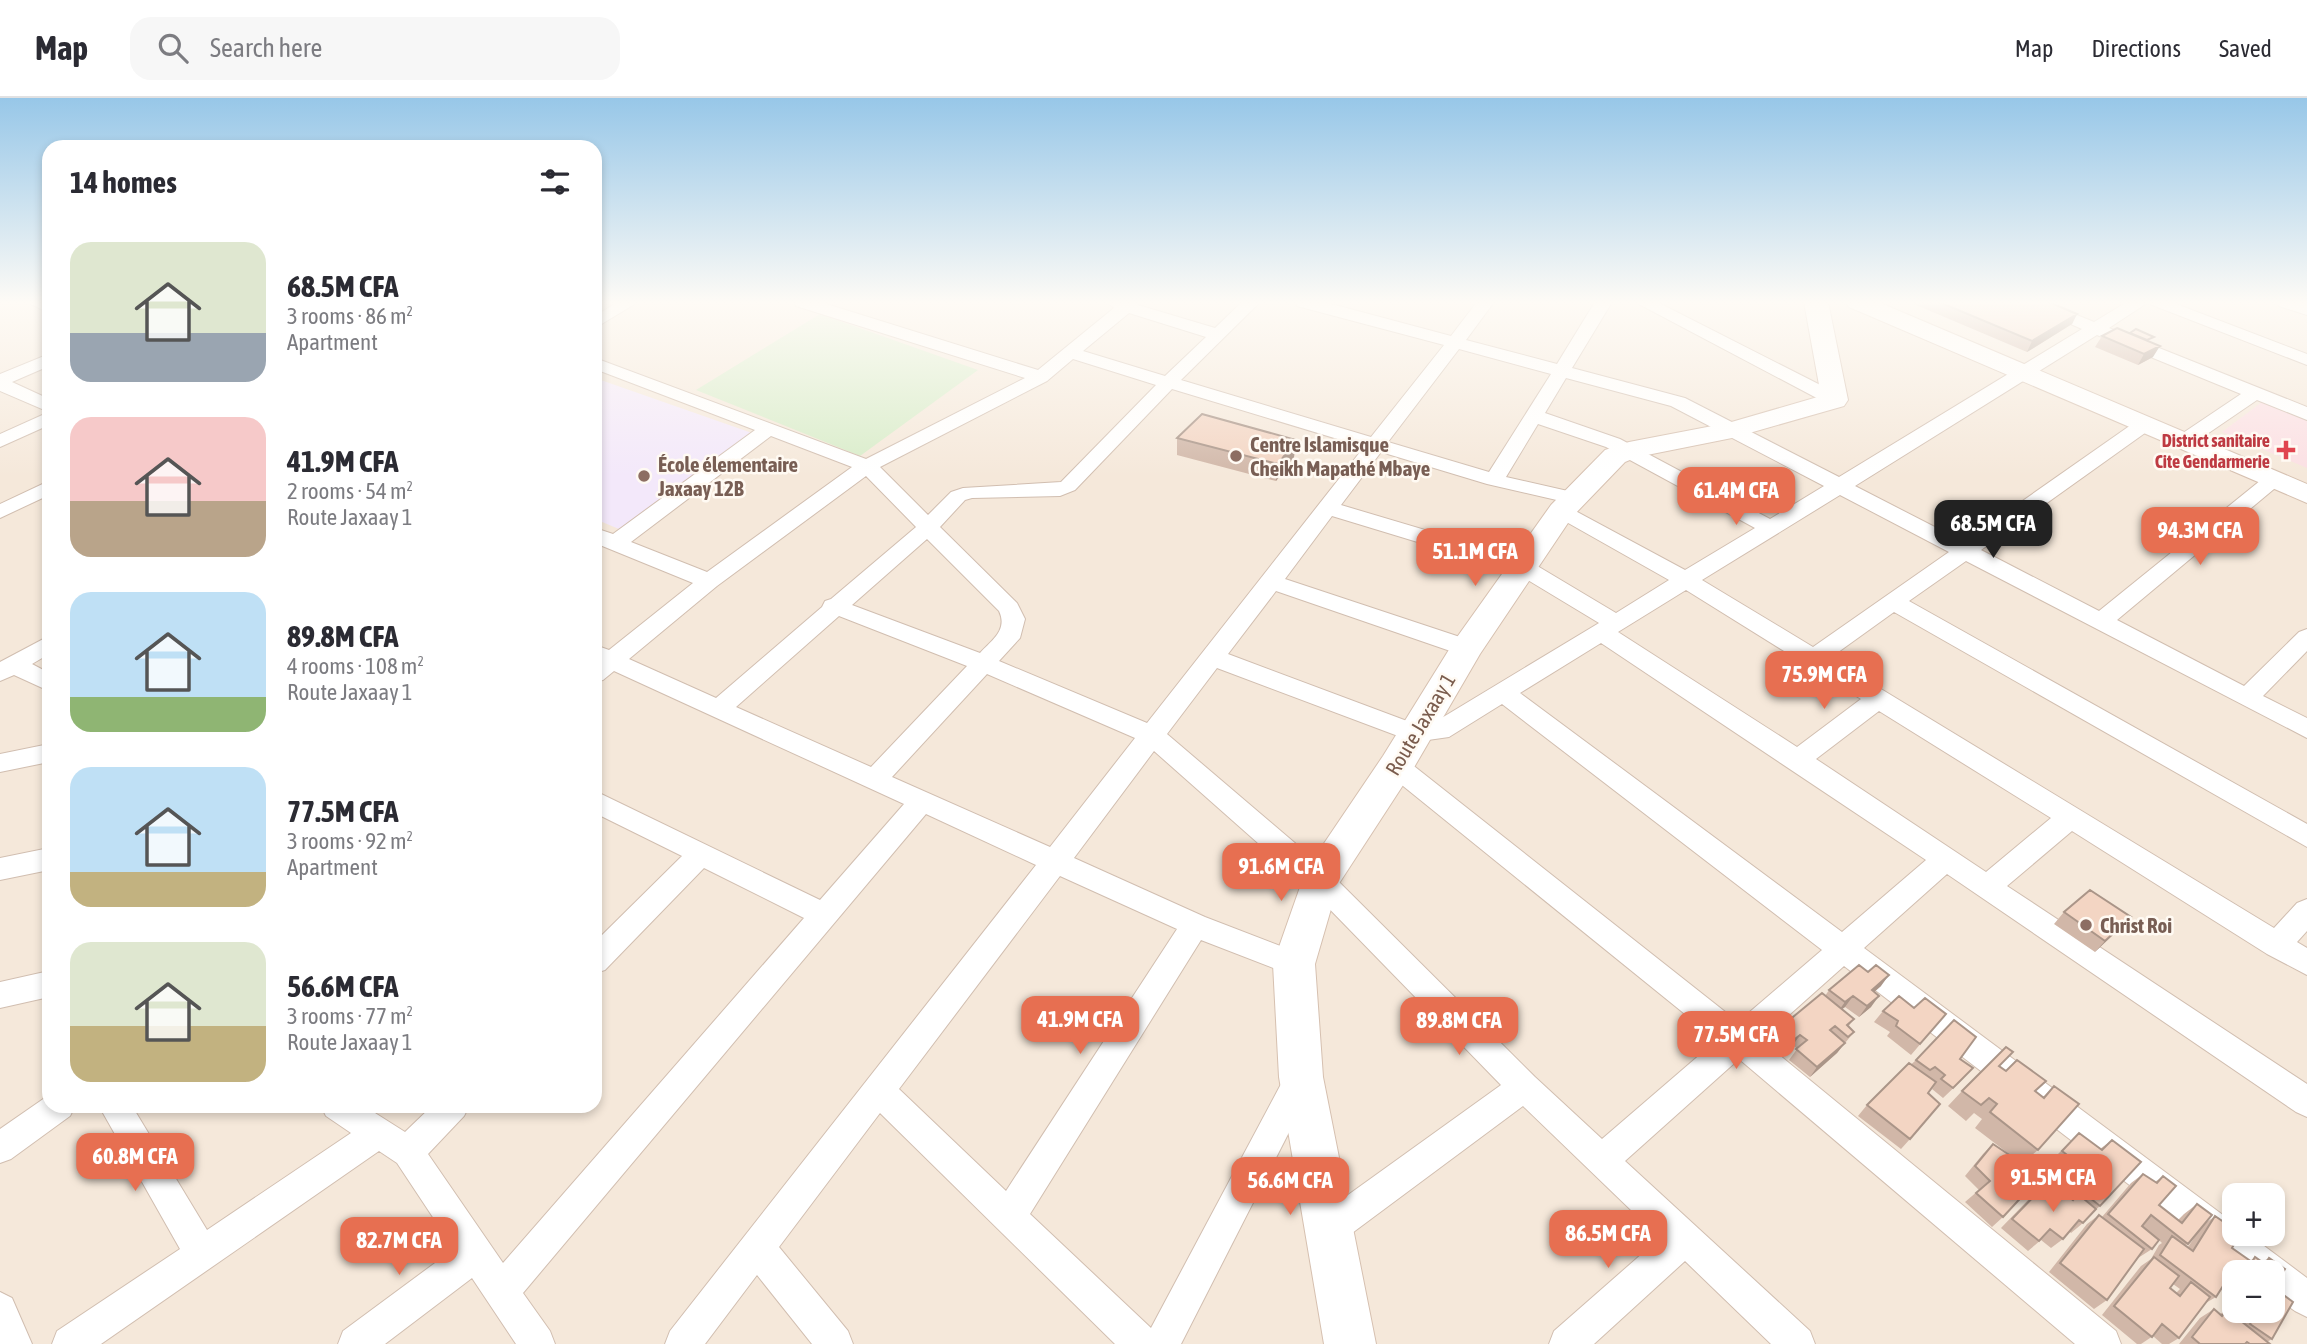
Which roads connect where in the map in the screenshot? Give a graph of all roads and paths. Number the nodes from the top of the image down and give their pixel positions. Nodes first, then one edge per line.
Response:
1 (995, 360) edge
2 (1061, 360) edge
3 (1094, 360) edge
4 (1192, 360) edge
5 (1441, 360) edge
6 (1520, 360) edge
7 (1568, 360) edge
8 (1757, 360) edge
9 (1827, 360) edge
10 (1990, 360) edge
11 (2047, 360) edge
12 (2173, 360) edge
13 (42, 362) edge
14 (602, 366) edge
15 (1561, 371) junction
16 (2024, 375) junction
17 (1041, 377) junction
18 (0, 382) edge
19 (1169, 382) junction
20 (2255, 393) junction
21 (1835, 400) junction
22 (42, 403) edge
23 (2307, 414) edge
24 (1534, 416) junction
25 (42, 421) edge
26 (2145, 424) junction
27 (767, 430) junction
28 (1732, 430) junction
29 (2184, 441) junction
30 (0, 442) edge
31 (1376, 445) junction
32 (1629, 450) junction
33 (867, 466) junction
34 (1494, 480) junction
35 (2273, 480) junction
36 (1841, 487) junction
37 (42, 491) edge
38 (2307, 494) edge
39 (1567, 505) junction
40 (1327, 508) junction
41 (0, 512) edge
42 (928, 527) junction
43 (1773, 528) junction
44 (605, 539) edge
45 (1967, 552) junction
46 (1521, 566) junction
47 (709, 581) junction
48 (1270, 581) junction
49 (1688, 581) junction
50 (1893, 602) junction
51 (833, 606) junction
52 (2100, 622) junction
53 (1610, 629) junction
54 (2307, 637) edge
55 (42, 648) edge
56 (1467, 648) junction
57 (1212, 657) junction
58 (1814, 658) junction
59 (602, 661) edge
60 (602, 663) edge
61 (983, 663) junction
62 (7, 669) edge
63 (42, 681) edge
64 (1504, 693) junction
65 (2247, 698) junction
66 (1878, 699) junction
67 (718, 709) junction
68 (2307, 729) edge
69 (1152, 735) junction
70 (1405, 749) junction
71 (42, 754) edge
72 (1798, 760) junction
73 (0, 763) edge
74 (874, 780) junction
75 (922, 801) junction
76 (602, 804) edge
77 (2070, 817) junction
78 (2307, 837) edge
79 (701, 854) junction
80 (1946, 859) junction
81 (42, 860) edge
82 (1055, 862) junction
83 (0, 869) edge
84 (1320, 881) junction
85 (1987, 887) junction
86 (2307, 911) edge
87 (824, 915) junction
88 (1195, 925) junction
89 (2277, 945) junction
90 (1843, 949) junction
91 (602, 954) edge
92 (2307, 963) edge
93 (1294, 964) junction
94 (42, 986) edge
95 (0, 995) edge
96 (1740, 1041) junction
97 (1301, 1077) junction
98 (1524, 1087) junction
99 (878, 1090) junction
100 (2307, 1102) edge
101 (49, 1113) edge
102 (119, 1113) edge
103 (348, 1113) edge
104 (446, 1113) edge
105 (378, 1133) junction
106 (0, 1148) edge
107 (408, 1152) junction
108 (1602, 1160) junction
109 (1010, 1216) junction
110 (1328, 1230) junction
111 (1685, 1238) junction
112 (757, 1248) junction
113 (201, 1254) junction
114 (476, 1254) junction
115 (2255, 1260) edge
116 (2285, 1283) edge
117 (502, 1292) junction
118 (2307, 1299) edge
119 (0, 1310) edge
120 (14, 1344) edge
121 (69, 1344) edge
122 (356, 1344) edge
123 (537, 1344) edge
124 (683, 1344) edge
125 (835, 1344) edge
126 (1141, 1344) edge
127 (1162, 1344) edge
128 (1350, 1344) edge
129 (1567, 1344) edge
130 (1797, 1344) edge
131 (2103, 1344) edge

1 - 17 street
2 - 17 street
3 - 19 street
4 - 19 street
5 - 31 street
6 - 15 street
7 - 15 street
8 - 21 street
9 - 21 street
10 - 16 street
11 - 16 street
12 - 20 street
13 - 18 street
14 - 27 street
15 - 24 street
15 - 28 street
16 - 26 street
16 - 36 street
17 - 33 street
18 - 22 street
19 - 31 street
19 - 42 street
20 - 23 street
20 - 29 street
21 - 28 street, Route Jaxaay 1
24 - 32 street
24 - 34 street
25 - 30 street
26 - 29 street
26 - 45 street
27 - 33 street
27 - 44 street
28 - 32 street, Route Jaxaay 1
28 - 36 street
29 - 35 street
31 - 34 street
31 - 40 street
32 - 39 street, Route Jaxaay 1
32 - 43 street
33 - 42 street
33 - 47 street
34 - 39 street
35 - 38 street
35 - 52 street
36 - 43 street
36 - 45 street
37 - 41 street
39 - 46 street, Route Jaxaay 1
39 - 49 street
40 - 46 street
40 - 48 street
42 - 51 street
42 - 61 street
43 - 49 street
44 - 47 street
45 - 50 street
45 - 52 street
46 - 53 street
46 - 56 street, Route Jaxaay 1
47 - 59 street
48 - 56 street
48 - 57 street
49 - 53 street
49 - 58 street
50 - 58 street
50 - 78 street
51 - 61 street
51 - 67 street
52 - 65 street
53 - 64 street
53 - 72 street
54 - 65 street
55 - 62 street
56 - 70 street, Route Jaxaay 1
57 - 69 street
57 - 70 street
58 - 66 street
60 - 67 street
61 - 69 street
61 - 74 street
62 - 63 street
64 - 70 street
64 - 90 street
65 - 68 street
66 - 72 street
66 - 77 street
67 - 74 street
69 - 82 street
69 - 84 street
70 - 84 street, Route Jaxaay 1
70 - 96 street
71 - 73 street
72 - 80 street
74 - 75 street
75 - 82 street
75 - 87 street
76 - 79 street
77 - 85 street
77 - 89 street
79 - 87 street
79 - 91 street
80 - 85 street
80 - 90 street
81 - 83 street
82 - 88 street
82 - 99 street
84 - 93 street, Route Jaxaay 1
84 - 98 street
85 - 100 street
86 - 89 street
87 - 117 street
88 - 93 street
88 - 109 street
89 - 92 street
90 - 96 street
90 - 115 street
93 - 97 street, Route Jaxaay 1
94 - 95 street
96 - 108 street
96 - 131 street
97 - 110 street, Route Jaxaay 1
97 - 127 street
98 - 108 street
98 - 110 street
99 - 109 street
99 - 112 street
101 - 106 street
102 - 113 street
103 - 105 street
104 - 107 street
105 - 107 street
105 - 113 street
107 - 114 street
108 - 111 street
109 - 126 street
110 - 128 street, Route Jaxaay 1
111 - 129 street
111 - 130 street
112 - 124 street
112 - 125 street
113 - 121 street
114 - 117 street
114 - 122 street
116 - 118 street
117 - 123 street
119 - 120 street

